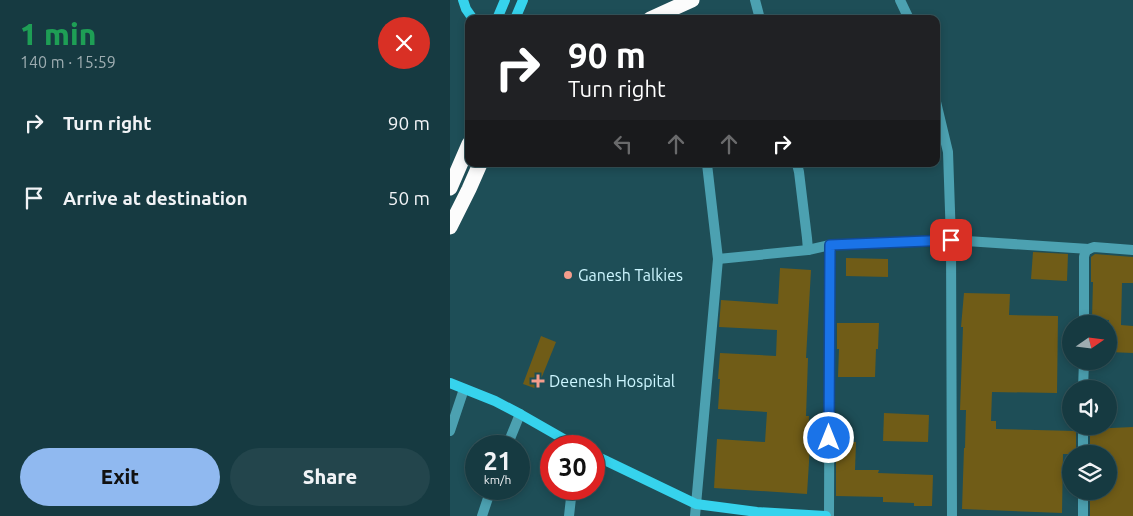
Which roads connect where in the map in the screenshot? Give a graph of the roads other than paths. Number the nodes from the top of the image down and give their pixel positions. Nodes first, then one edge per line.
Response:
1 (463, 0) edge
2 (506, 0) edge
3 (523, 0) edge
4 (692, 0) edge
5 (755, 0) edge
6 (900, 0) edge
7 (675, 14) edge
8 (470, 15) edge
9 (499, 15) edge
10 (517, 15) edge
11 (759, 15) edge
12 (907, 15) edge
13 (940, 119) edge
14 (465, 153) edge
15 (479, 167) edge
16 (707, 167) edge
17 (798, 167) edge
18 (450, 188) edge
19 (450, 227) edge
20 (951, 240) junction
21 (830, 245) junction
22 (1089, 249) junction
23 (808, 250) junction
24 (1133, 250) edge
25 (718, 259) junction
26 (1084, 315) edge
27 (450, 383) edge
28 (464, 389) junction
29 (520, 414) junction
30 (450, 431) edge
31 (512, 435) edge
32 (557, 435) edge
33 (605, 460) edge
34 (487, 500) edge
35 (571, 500) edge
36 (1083, 500) edge
37 (696, 504) junction
38 (482, 516) edge
39 (569, 516) edge
40 (695, 516) edge
41 (828, 516) edge
42 (952, 516) edge
43 (1083, 516) edge

1 - 8 street
2 - 9 street
3 - 10 street
4 - 7 highway
5 - 11 street
6 - 12 street
13 - 20 street
14 - 18 highway
15 - 19 highway
16 - 25 street
17 - 23 street
20 - 21 street
20 - 22 street
20 - 42 street
21 - 23 street
21 - 41 street
22 - 24 street
22 - 26 street
23 - 25 street
25 - 37 street
27 - 28 street
28 - 29 street
28 - 30 street
29 - 31 street
29 - 32 street
33 - 37 street
34 - 38 street
35 - 39 street
36 - 43 street
37 - 40 street
37 - 41 street

